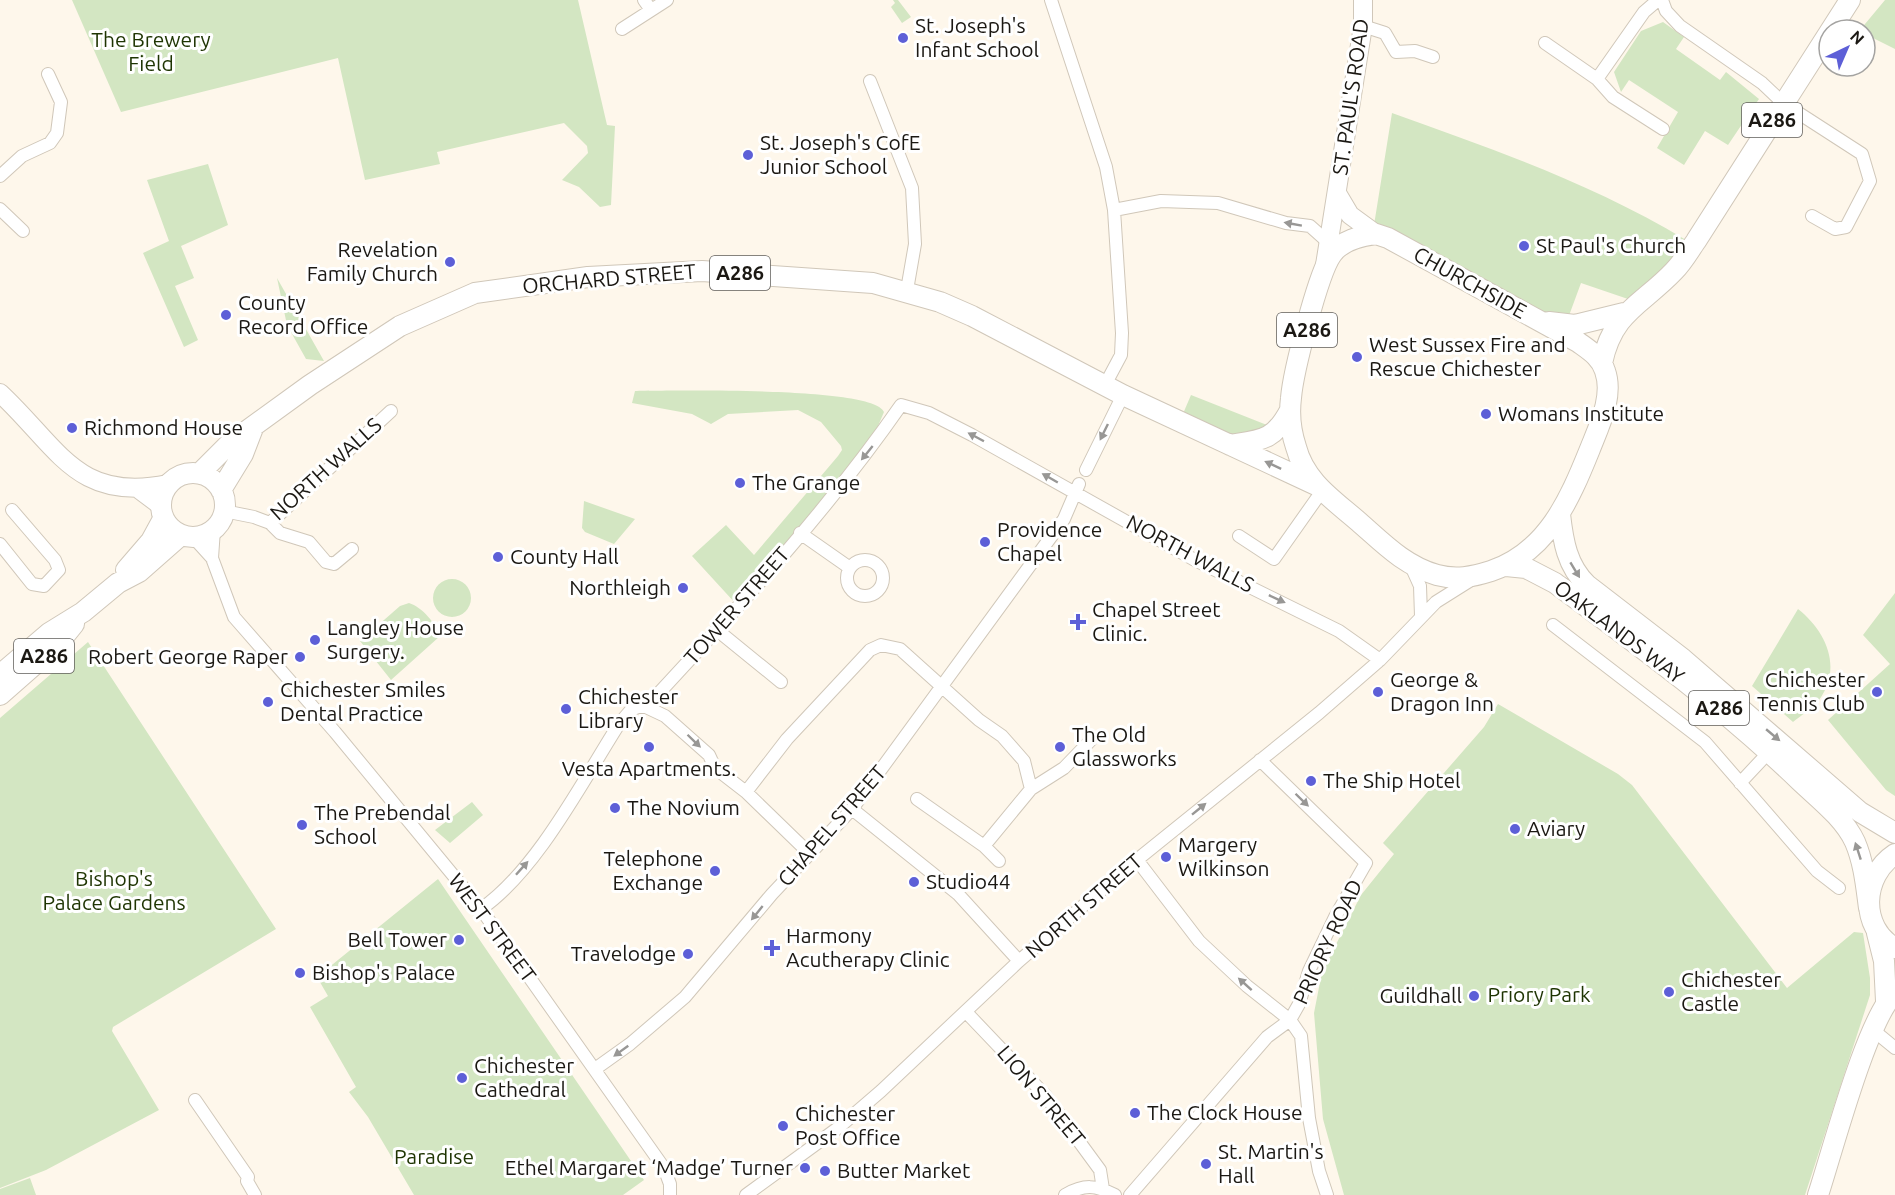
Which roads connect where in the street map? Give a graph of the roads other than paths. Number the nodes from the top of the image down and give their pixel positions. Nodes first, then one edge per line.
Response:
1 (667, 0) edge
2 (1051, 0) edge
3 (1363, 0) edge
4 (1660, 0) edge
5 (1850, 0) edge
6 (647, 5) edge
7 (1363, 26) junction
8 (622, 29) dead end
9 (1545, 43) dead end
10 (1433, 57) dead end
11 (48, 74) dead end
12 (1597, 79) junction
13 (870, 81) dead end
14 (1783, 103) junction
15 (1663, 129) dead end
16 (0, 176) edge
17 (1337, 193) junction
18 (0, 209) edge
19 (1114, 210) junction
20 (1812, 216) dead end
21 (23, 231) dead end
22 (1376, 234) junction
23 (1329, 254) junction
24 (907, 290) junction
25 (1624, 313) junction
26 (1532, 317) junction
27 (1602, 363) junction
28 (1105, 385) junction
29 (0, 393) edge
30 (1123, 395) junction
31 (901, 405) joint
32 (1290, 410) junction
33 (391, 411) dead end
34 (253, 428) junction
35 (1230, 445) junction
36 (1086, 470) dead end
37 (200, 474) junction
38 (168, 484) junction
39 (1319, 488) junction
40 (1078, 489) junction
41 (140, 490) junction
42 (221, 490) junction
43 (12, 510) dead end
44 (224, 511) junction
45 (162, 512) junction
46 (1560, 514) junction
47 (270, 524) junction
48 (214, 529) junction
49 (800, 533) junction
50 (187, 536) junction
51 (1239, 536) dead end
52 (0, 544) edge
53 (352, 549) dead end
54 (212, 558) junction
55 (1410, 564) junction
56 (1506, 566) junction
57 (850, 568) dead end
58 (1477, 576) junction
59 (118, 583) junction
60 (83, 612) junction
61 (1421, 616) junction
62 (1553, 625) dead end
63 (717, 630) junction
64 (1380, 660) junction
65 (0, 675) edge
66 (781, 682) dead end
67 (942, 686) junction
68 (0, 695) edge
69 (646, 707) junction
70 (1091, 740) dead end
71 (1769, 752) junction
72 (1260, 760) junction
73 (1740, 783) junction
74 (1031, 789) junction
75 (746, 792) junction
76 (917, 799) dead end
77 (852, 808) junction
78 (1895, 833) edge
79 (984, 846) junction
80 (810, 854) junction
81 (1895, 854) edge
82 (1137, 860) junction
83 (999, 861) dead end
84 (1839, 888) dead end
85 (481, 909) junction
86 (1872, 917) junction
87 (1895, 948) edge
88 (1019, 961) junction
89 (1891, 997) edge
90 (966, 1012) junction
91 (1290, 1020) junction
92 (1873, 1030) junction
93 (1895, 1048) edge
94 (595, 1069) junction
95 (195, 1100) dead end
96 (1103, 1189) junction
97 (255, 1195) edge
98 (670, 1195) edge
99 (746, 1195) edge
100 (1065, 1195) edge
101 (1115, 1195) edge
102 (1130, 1195) edge
103 (1327, 1195) edge
104 (1818, 1195) edge

1 - 6 street
2 - 19 street
3 - 7 main road, ST. PAUL'S ROAD
4 - 12 street
4 - 14 street
5 - 14 main road, A286
6 - 8 street
7 - 10 street
7 - 17 main road, ST. PAUL'S ROAD
9 - 12 street
11 - 16 street
12 - 15 street
13 - 24 street
14 - 20 street
14 - 25 main road, A286
17 - 22 main road, ST. PAUL'S ROAD
17 - 23 main road, ST. PAUL'S ROAD
18 - 21 street
23 -> 19 street
19 - 28 street
22 - 23 main road
22 - 26 main road, CHURCHSIDE / A286
23 - 32 main road, ST. PAUL'S ROAD / A286
24 - 28 main road, ORCHARD STREET / A286
24 - 34 main road, ORCHARD STREET / A286
25 - 26 main road, A286
25 - 27 main road, A286
26 - 27 main road, CHURCHSIDE / A286
27 - 46 main road, A286
28 - 30 main road, ORCHARD STREET / A286
29 - 41 main road
30 - 35 main road, ORCHARD STREET / A286
30 -> 36 street
40 -> 31 street, NORTH WALLS
31 -> 49 street, TOWER STREET
32 - 35 main road, A286
32 - 39 main road, A286
33 - 47 street, NORTH WALLS
34 - 37 main road, ORCHARD STREET / A286
34 - 42 main road
39 -> 35 main road, ORCHARD STREET / A286
37 - 38 main road
37 - 42 main road
38 - 41 main road
38 - 45 main road
39 - 51 street
39 - 55 main road, A286
40 -> 64 street, NORTH WALLS
40 - 67 street, CHAPEL STREET
41 - 45 main road
42 - 44 main road
43 - 52 street
44 - 47 street, NORTH WALLS
44 - 48 main road
45 - 50 main road
45 - 59 main road, A286
46 - 56 main road, A286
46 -> 78 main road, OAKLANDS WAY / A286
47 - 53 street
48 - 50 main road
48 - 54 street, WEST STREET
49 - 57 street
49 - 63 street, TOWER STREET
50 - 54 street, WEST STREET
50 - 59 main road, A286
54 - 85 street, WEST STREET
55 - 58 main road, A286
55 - 61 street
56 - 58 main road, A286
56 - 71 main road, OAKLANDS WAY / A286
58 - 61 street, NORTH STREET
59 - 60 main road, A286
60 - 65 main road, A286
60 - 68 main road, A286
61 - 64 street, NORTH STREET
62 - 73 street
63 - 66 street
63 - 69 street, TOWER STREET
64 - 72 street, NORTH STREET
67 - 74 street
67 - 75 street
67 - 77 street, CHAPEL STREET
69 -> 75 street
85 -> 69 street, TOWER STREET
70 - 74 street
71 - 73 street
86 -> 71 main road, OAKLANDS WAY / A286
82 -> 72 street, NORTH STREET
72 -> 91 street, PRIORY ROAD
73 - 84 street
74 - 79 street
75 - 80 street
76 - 79 street
77 - 80 street, CHAPEL STREET
77 - 88 street
79 - 83 street
80 -> 94 street, CHAPEL STREET
81 - 86 main road
82 - 88 street, NORTH STREET
91 -> 82 street
85 - 94 street, WEST STREET
86 - 87 main road
86 - 89 main road, A286
88 - 90 street, NORTH STREET
89 - 92 main road, A286
90 - 96 street, LION STREET
90 - 99 street, NORTH STREET
91 - 102 street
91 - 103 street, PRIORY ROAD
92 - 93 street
92 - 104 main road, A286
94 - 98 street, WEST STREET
95 - 97 street
96 - 100 street
96 - 101 street

